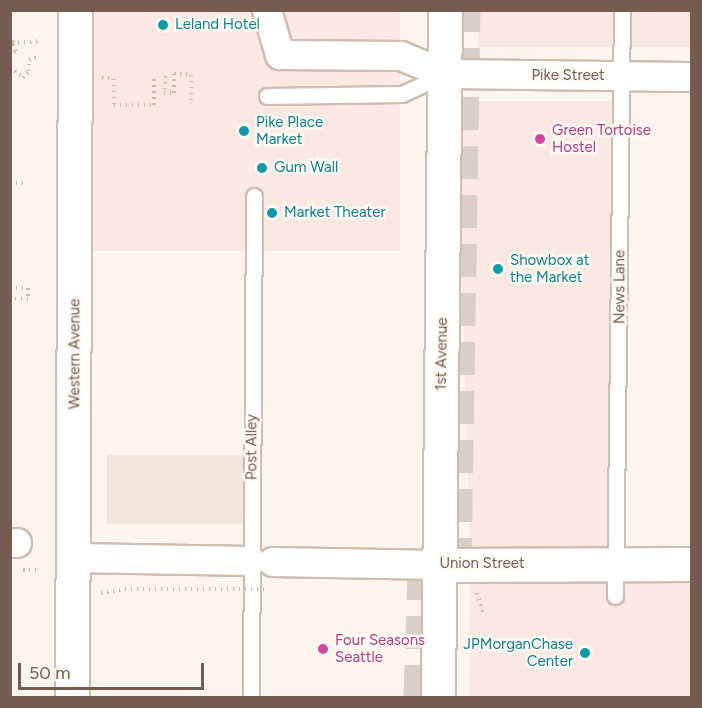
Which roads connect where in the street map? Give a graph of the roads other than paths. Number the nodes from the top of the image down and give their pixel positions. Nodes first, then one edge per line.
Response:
1 (75, 10) edge
2 (267, 10) edge
3 (445, 10) edge
4 (622, 10) edge
5 (445, 74) junction
6 (622, 76) junction
7 (692, 77) edge
8 (267, 96) dead end
9 (254, 196) dead end
10 (74, 558) junction
11 (618, 563) junction
12 (692, 564) edge
13 (440, 565) junction
14 (263, 571) junction
15 (615, 596) dead end
16 (72, 698) edge
17 (251, 698) edge
18 (438, 698) edge

1 - 10 main road, Western Avenue
2 - 5 street, Pike Street
3 - 5 main road, 1st Avenue
4 - 6 lane, News Lane
5 - 6 street, Pike Street
5 - 8 lane, Pike Street
5 - 13 main road, 1st Avenue
6 - 7 street, Pike Street
6 - 11 lane, News Lane
9 - 14 lane, Post Alley
10 - 14 street, Union Street
10 - 16 main road, Western Avenue
11 - 12 main road, Union Street
11 - 13 main road, Union Street
11 - 15 lane, News Lane
13 - 14 street, Union Street
13 - 18 main road, 1st Avenue
14 - 17 lane, Post Alley

